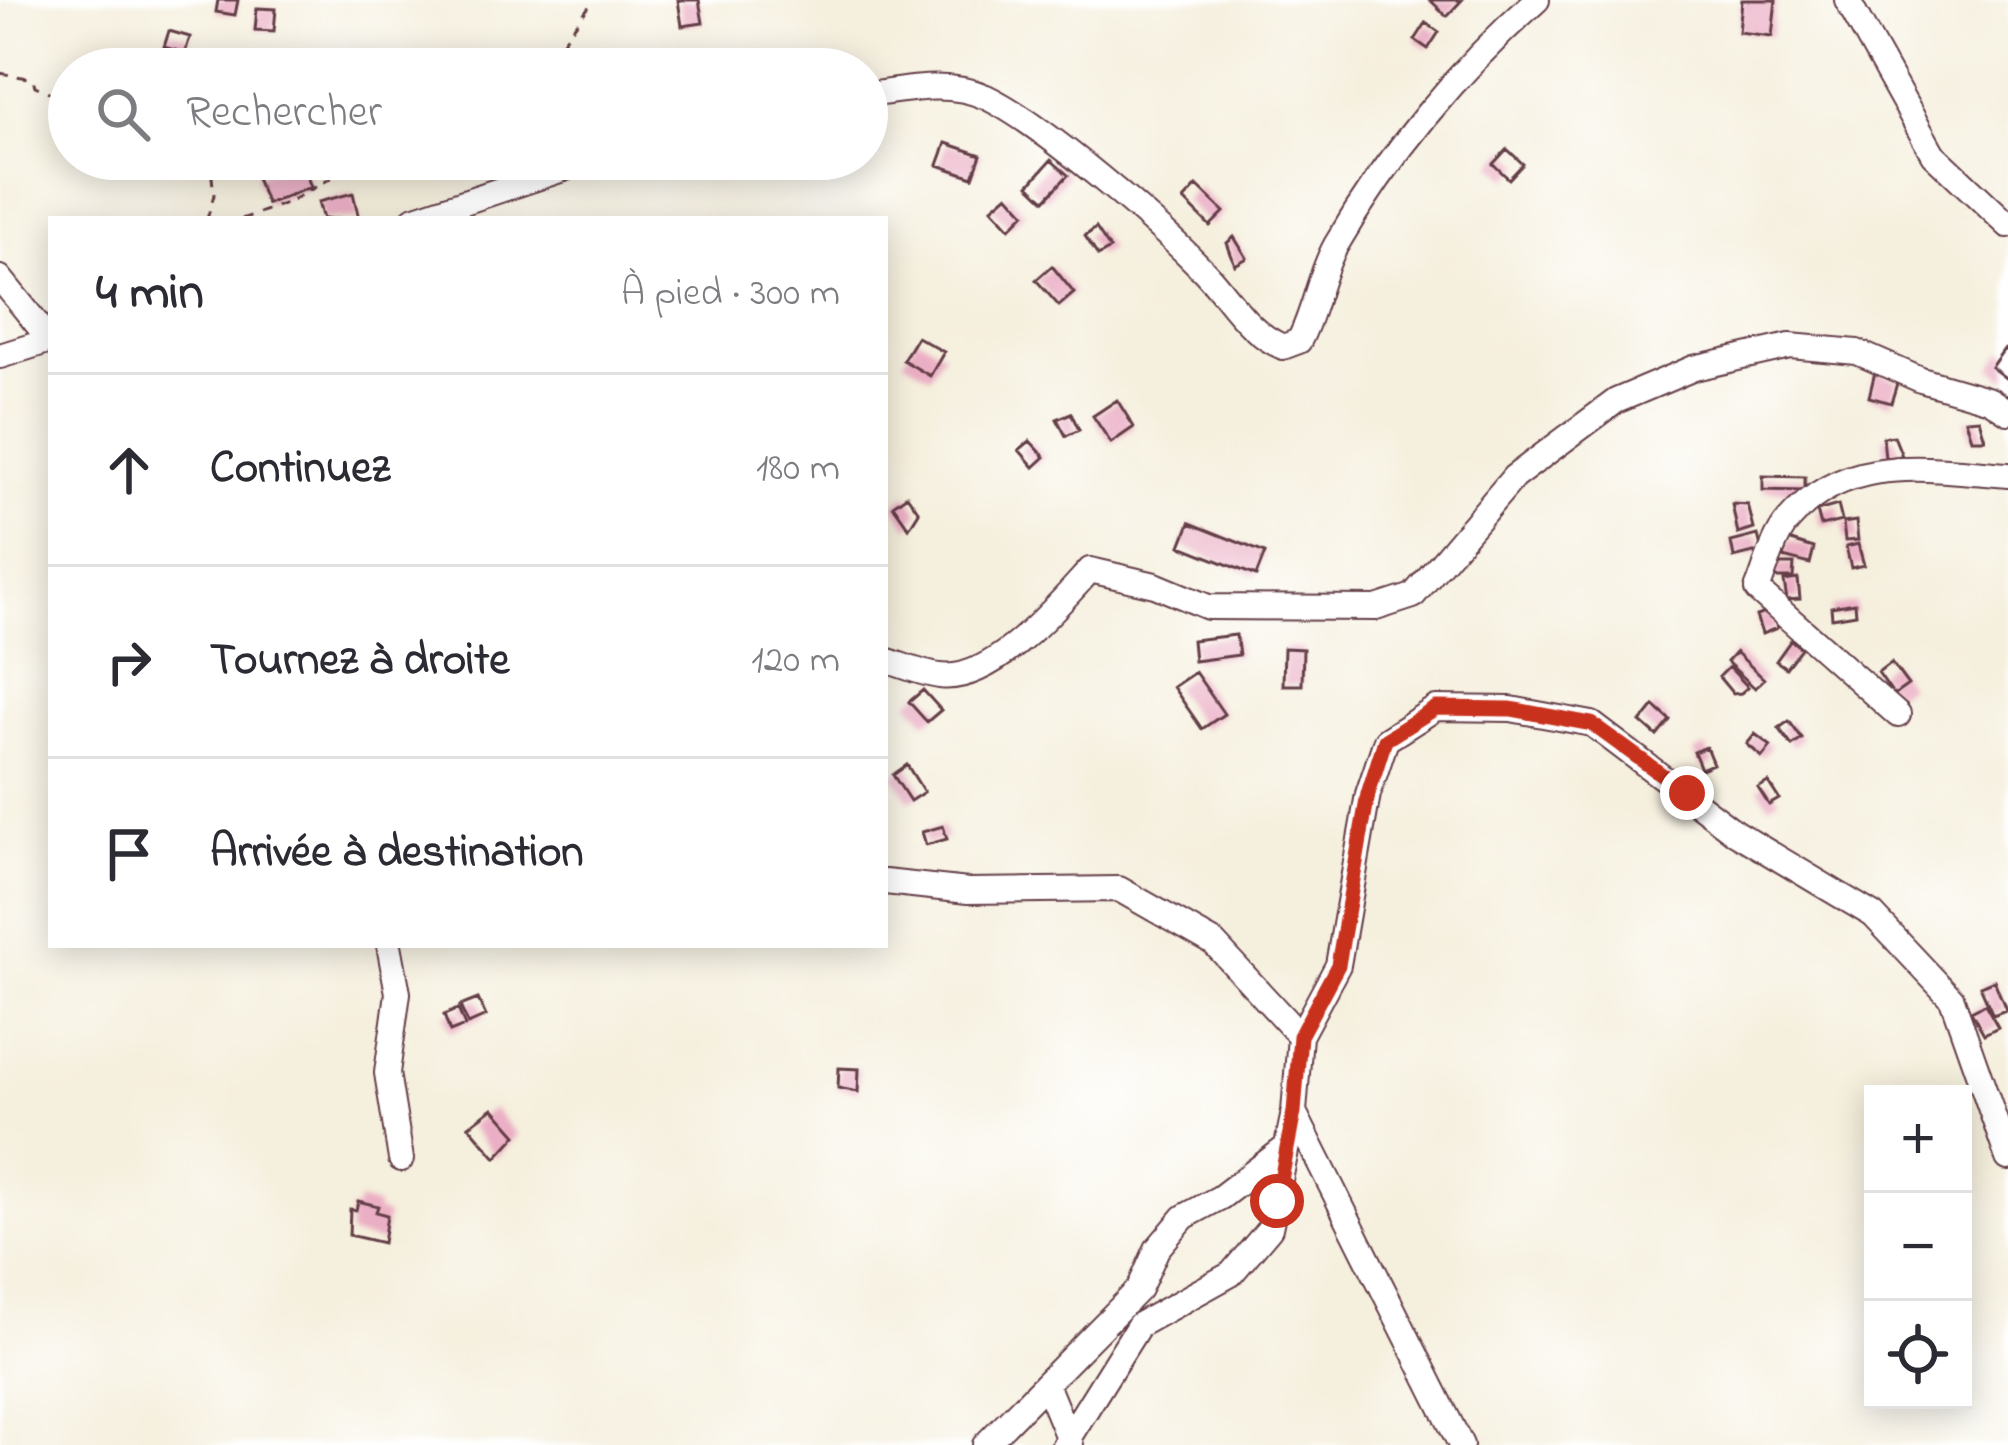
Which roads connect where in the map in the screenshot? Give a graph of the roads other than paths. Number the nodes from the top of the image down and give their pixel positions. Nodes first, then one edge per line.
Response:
1 (1538, 0) edge
2 (1847, 0) edge
3 (888, 92) edge
4 (530, 180) edge
5 (422, 216) edge
6 (2008, 225) edge
7 (0, 278) edge
8 (48, 338) edge
9 (48, 341) edge
10 (0, 356) edge
11 (2008, 412) edge
12 (2008, 475) edge
13 (888, 660) edge
14 (1898, 715) dead end
15 (888, 882) edge
16 (390, 948) edge
17 (1300, 1036) junction
18 (1294, 1112) junction
19 (1284, 1150) junction
20 (2008, 1158) edge
21 (401, 1159) dead end
22 (1046, 1384) junction
23 (1067, 1443) edge
24 (985, 1445) edge
25 (1461, 1445) edge

1 - 3 street
2 - 6 street
4 - 5 street
7 - 8 street
9 - 10 street
11 - 13 street
12 - 14 street
15 - 17 street
16 - 21 street
17 - 18 street
17 - 20 street
18 - 19 street
18 - 25 street
19 - 22 street
19 - 23 street
22 - 23 street
22 - 24 street

